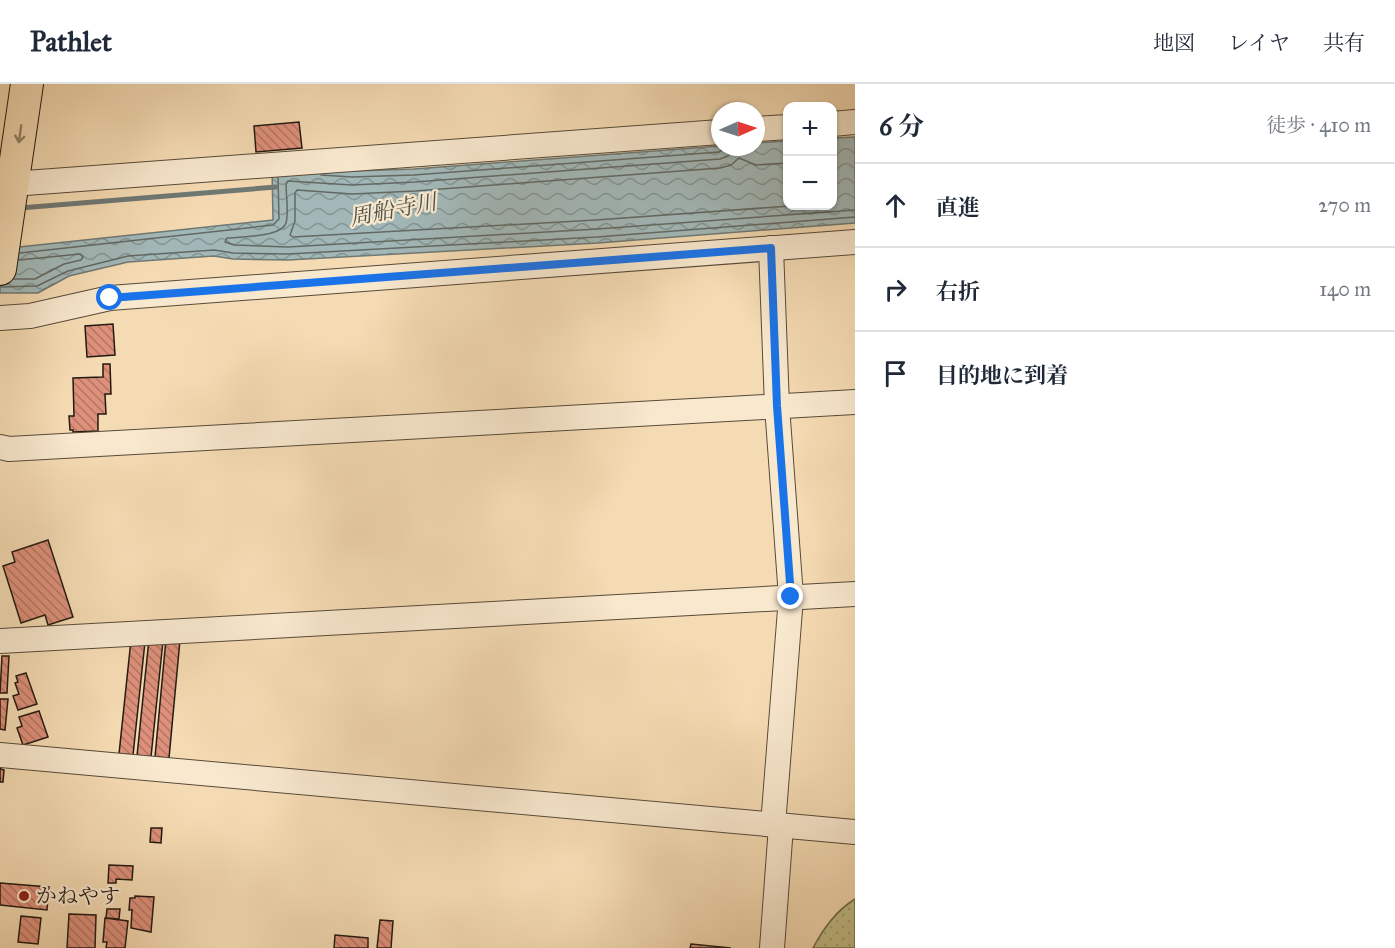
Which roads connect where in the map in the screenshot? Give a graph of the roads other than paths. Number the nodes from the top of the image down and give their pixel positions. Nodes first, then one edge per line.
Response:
1 (27, 84) edge
2 (855, 122) edge
3 (837, 123) edge
4 (783, 127) edge
5 (765, 128) edge
6 (711, 133) edge
7 (12, 184) junction
8 (855, 242) edge
9 (771, 248) junction
10 (0, 269) edge
11 (0, 318) edge
12 (855, 402) edge
13 (777, 406) junction
14 (0, 447) edge
15 (855, 594) edge
16 (791, 597) junction
17 (0, 641) edge
18 (0, 755) edge
19 (777, 825) junction
20 (855, 832) edge
21 (772, 948) edge

1 -> 7 main road
2 - 3 street
4 - 5 street
6 - 7 street
7 - 10 main road
8 - 9 street
9 - 11 street
9 - 13 street
12 - 13 street
13 - 14 street
13 - 16 street
15 - 16 street
16 - 17 street
16 - 19 street
18 - 19 street
19 - 20 street
19 - 21 street

